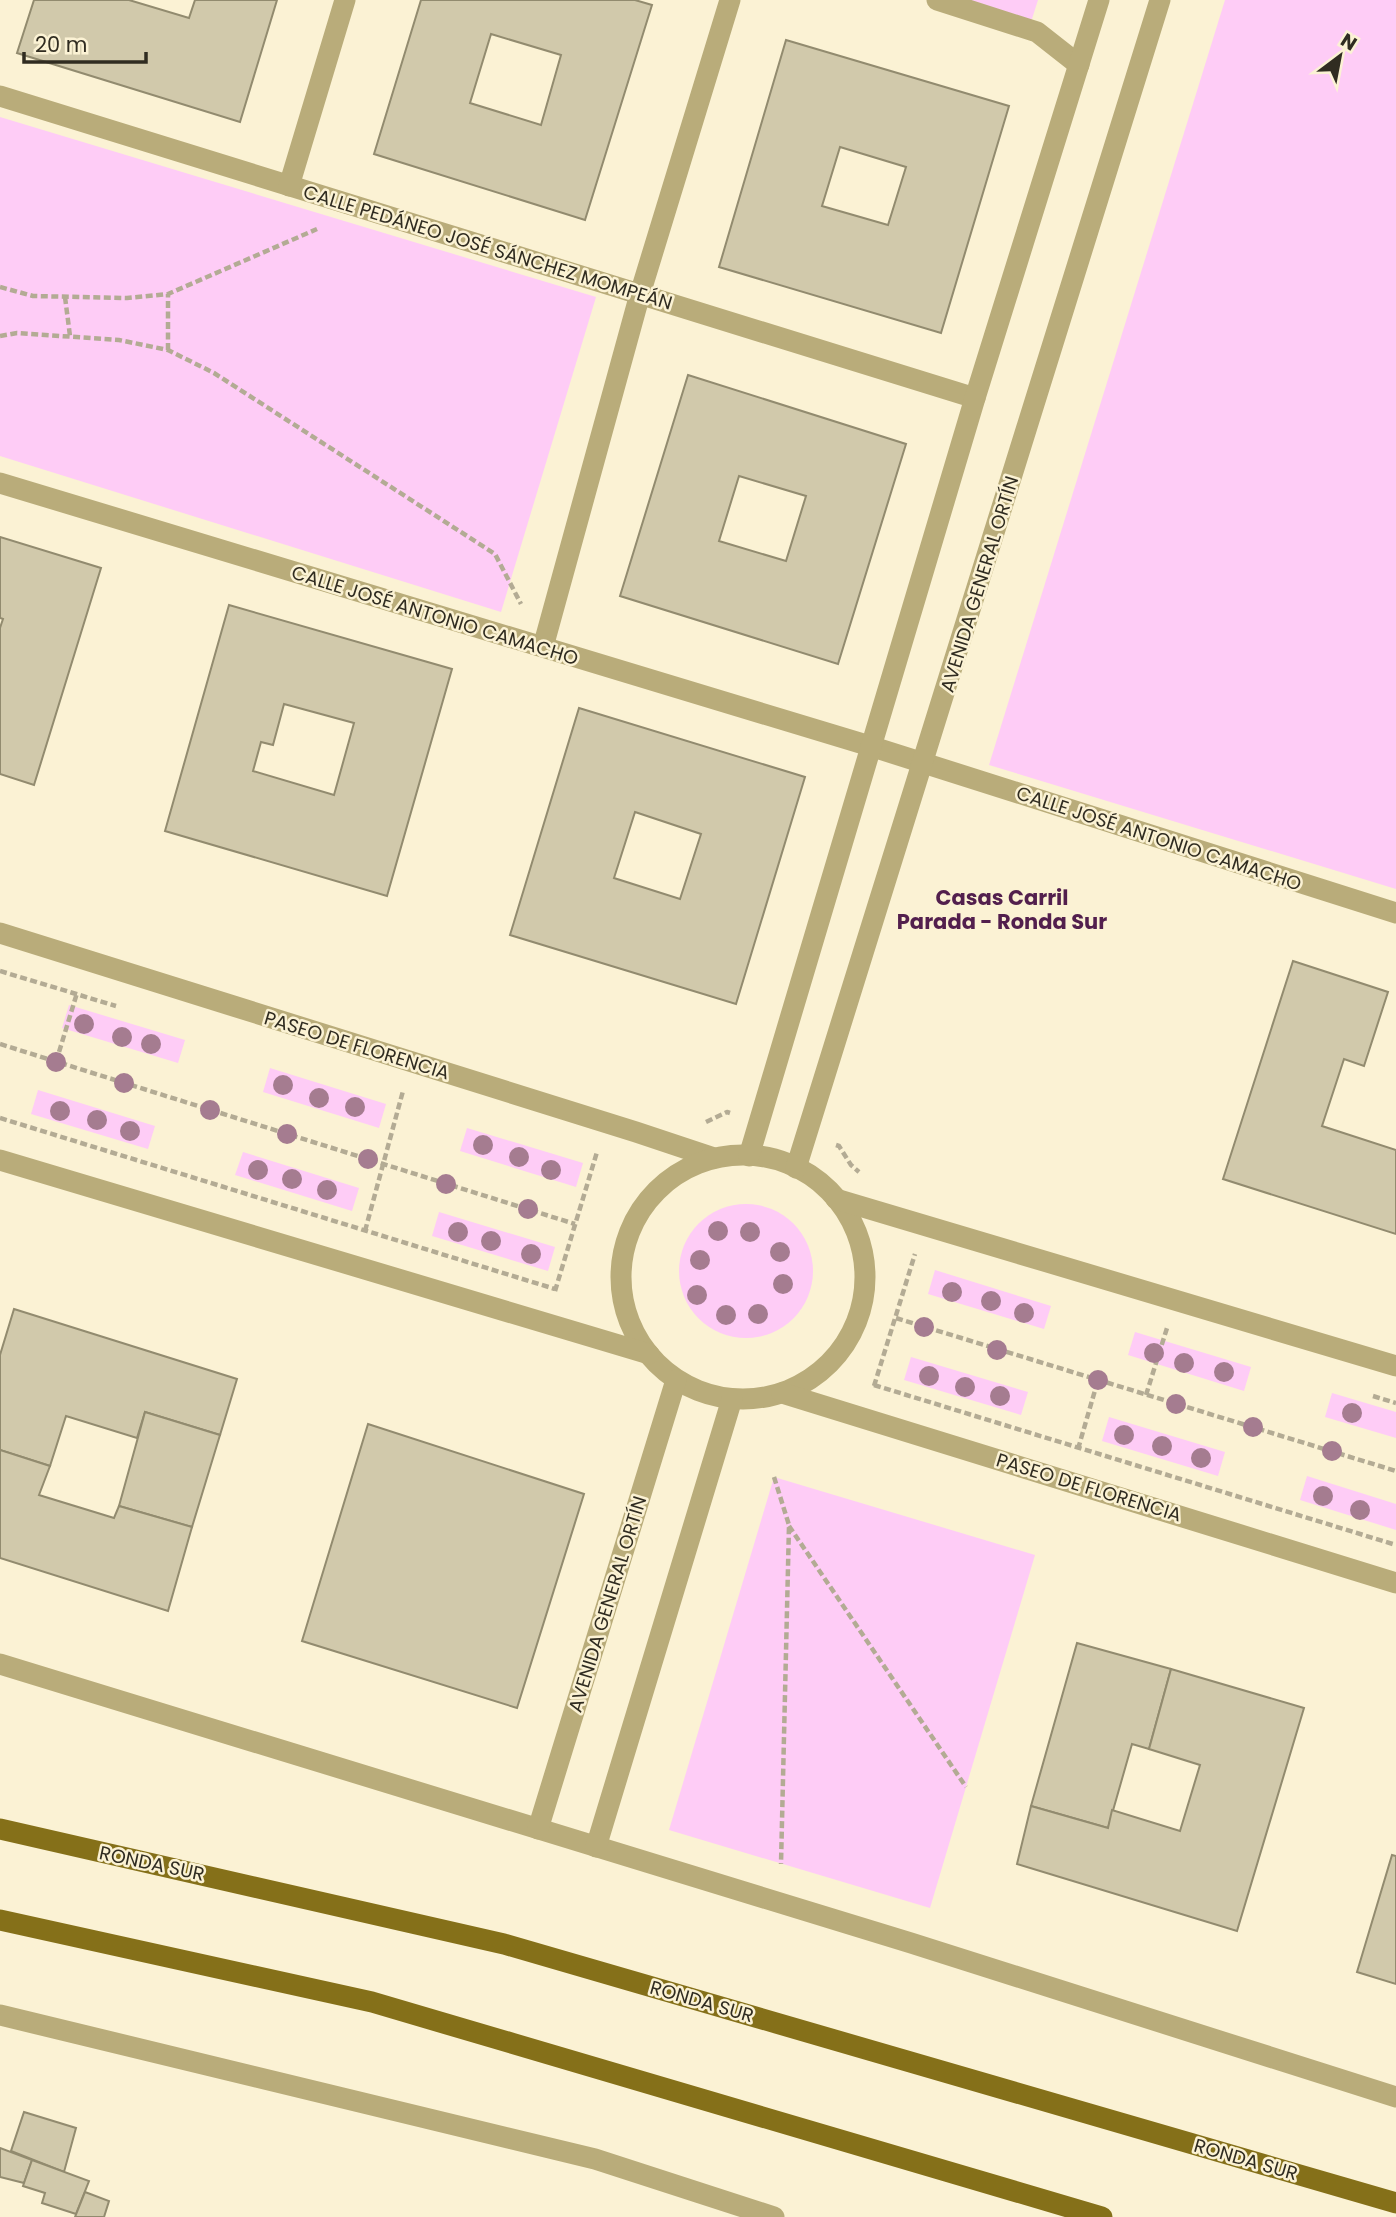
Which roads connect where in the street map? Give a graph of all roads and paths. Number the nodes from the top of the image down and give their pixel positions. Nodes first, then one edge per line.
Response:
1 (345, 0) edge
2 (730, 0) edge
3 (937, 0) edge
4 (1099, 0) edge
5 (1160, 0) edge
6 (1079, 65) junction
7 (0, 96) edge
8 (289, 186) junction
9 (363, 209) junction
10 (0, 287) edge
11 (168, 294) junction
12 (640, 294) junction
13 (65, 297) junction
14 (0, 336) edge
15 (70, 337) junction
16 (168, 350) junction
17 (975, 398) junction
18 (0, 483) edge
19 (543, 647) junction
20 (870, 747) junction
21 (923, 763) junction
22 (1396, 913) edge
23 (0, 933) edge
24 (79, 985) dead end
25 (0, 1044) edge
26 (56, 1062) junction
27 (405, 1085) dead end
28 (0, 1118) edge
29 (608, 1146) dead end
30 (749, 1156) junction
31 (714, 1158) junction
32 (0, 1160) edge
33 (384, 1164) junction
34 (796, 1168) junction
35 (836, 1199) junction
36 (575, 1224) junction
37 (365, 1231) junction
38 (912, 1243) dead end
39 (555, 1289) junction
40 (558, 1302) dead end
41 (896, 1318) junction
42 (1168, 1321) dead end
43 (649, 1354) junction
44 (1396, 1366) edge
45 (676, 1380) junction
46 (1098, 1380) junction
47 (874, 1385) junction
48 (782, 1393) junction
49 (872, 1394) dead end
50 (1146, 1395) junction
51 (733, 1399) junction
52 (1078, 1447) junction
53 (1076, 1457) dead end
54 (1396, 1471) edge
55 (774, 1477) dead end
56 (789, 1525) junction
57 (1396, 1545) edge
58 (1396, 1583) edge
59 (0, 1664) edge
60 (966, 1787) dead end
61 (0, 1829) edge
62 (538, 1829) junction
63 (596, 1847) junction
64 (781, 1864) dead end
65 (0, 1920) edge
66 (0, 2015) edge
67 (1396, 2097) edge
68 (1396, 2203) edge
69 (774, 2217) edge
70 (1102, 2217) edge

1 - 8 street
2 - 12 street
3 - 6 street
4 - 6 street
5 - 21 street, AVENIDA GENERAL ORTÍN
6 - 17 street
7 - 8 street, CALLE PEDÁNEO JOSÉ SÁNCHEZ MOMPEÁN
8 - 9 street, CALLE PEDÁNEO JOSÉ SÁNCHEZ MOMPEÁN
9 - 11 path
9 - 12 street, CALLE PEDÁNEO JOSÉ SÁNCHEZ MOMPEÁN
10 - 13 path
11 - 13 path
11 - 16 path
12 - 17 street, CALLE PEDÁNEO JOSÉ SÁNCHEZ MOMPEÁN
12 - 19 street
13 - 15 path
14 - 15 path
15 - 16 path
16 - 19 path
17 - 20 street
18 - 19 street, CALLE JOSÉ ANTONIO CAMACHO
19 - 20 street, CALLE JOSÉ ANTONIO CAMACHO
20 - 21 street, CALLE JOSÉ ANTONIO CAMACHO
20 - 30 street
21 - 22 street, CALLE JOSÉ ANTONIO CAMACHO
21 - 34 street, AVENIDA GENERAL ORTÍN
23 - 31 street, PASEO DE FLORENCIA
24 - 26 path
25 - 26 path
26 - 33 path
27 - 33 path
28 - 37 path
29 - 36 path
30 - 31 street
30 - 34 street
31 - 43 street
32 - 43 street
33 - 36 path
33 - 37 path
34 - 35 street
35 - 44 street
35 - 48 street
36 - 39 path
37 - 39 path
38 - 41 path
39 - 40 path
41 - 46 path
41 - 47 path
42 - 50 path
43 - 45 street
45 - 51 street
45 - 62 street, AVENIDA GENERAL ORTÍN
46 - 50 path
46 - 52 path
47 - 49 path
47 - 52 path
48 - 51 street
48 - 58 street, PASEO DE FLORENCIA
50 - 54 path
51 - 63 street
52 - 53 path
52 - 57 path
55 - 56 path
56 - 60 path
56 - 64 path
59 - 62 street
61 - 68 main road, RONDA SUR
62 - 63 street
63 - 67 street
65 - 70 main road
66 - 69 street

